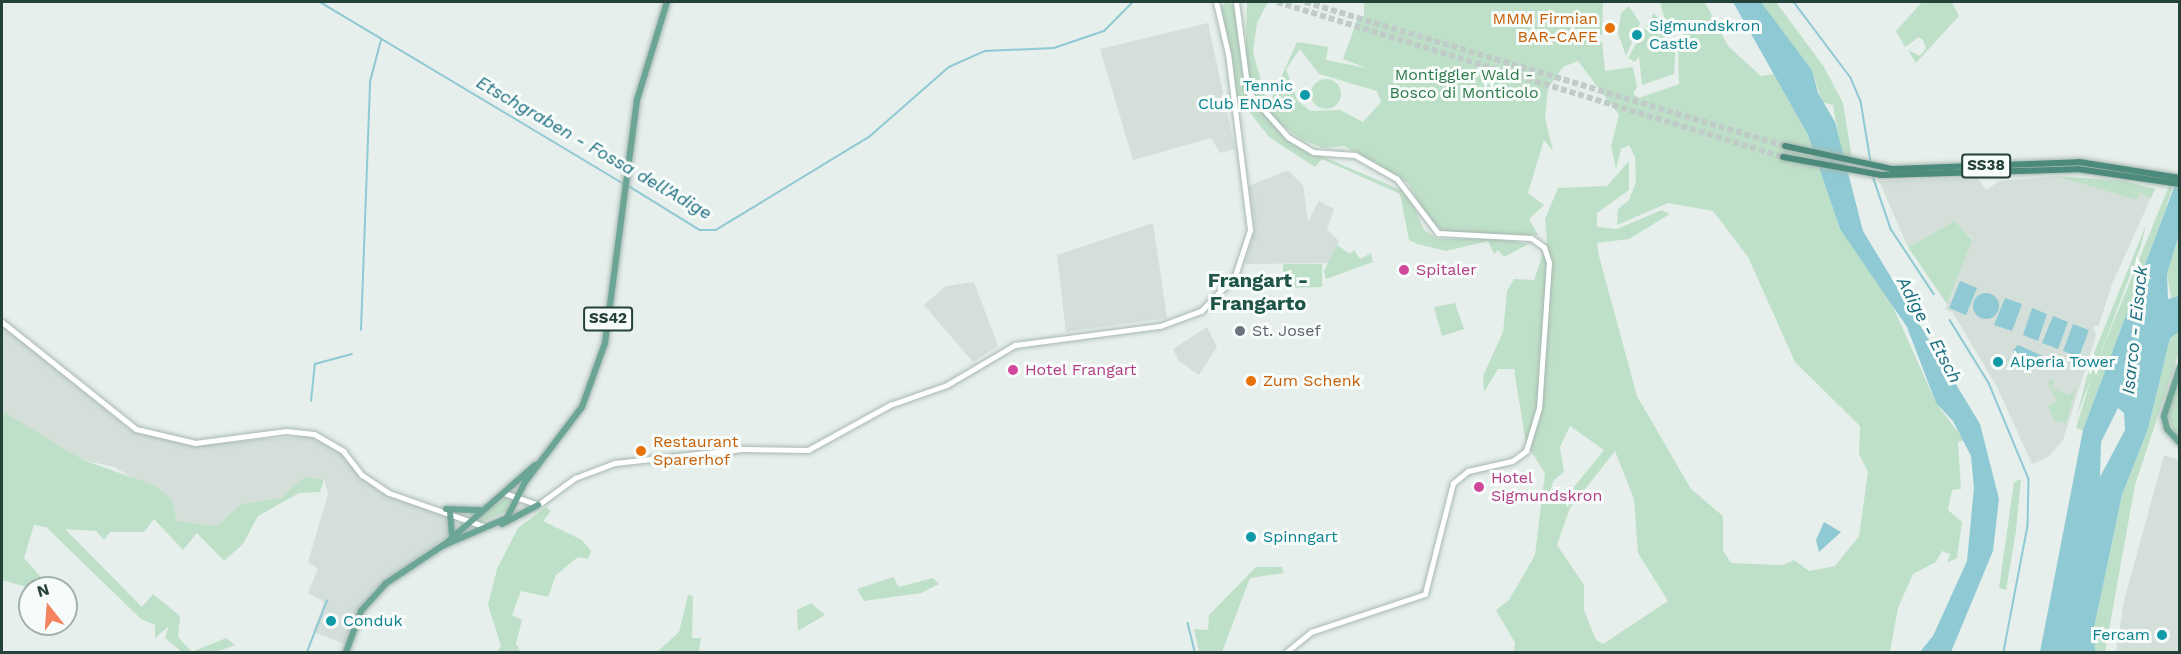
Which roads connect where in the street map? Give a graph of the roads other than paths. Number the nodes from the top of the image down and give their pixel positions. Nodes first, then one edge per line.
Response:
1 (666, 2) edge
2 (1236, 2) edge
3 (1217, 3) edge
4 (1785, 146) tunnel mouth
5 (1783, 157) tunnel mouth
6 (2180, 178) edge
7 (2180, 184) edge
8 (2, 322) edge
9 (2180, 368) edge
10 (2180, 443) edge
11 (538, 463) junction
12 (499, 494) junction
13 (519, 498) junction
14 (538, 506) junction
15 (448, 510) junction
16 (480, 510) junction
17 (470, 520) junction
18 (474, 525) joint
19 (496, 525) junction
20 (451, 537) junction
21 (442, 546) junction
22 (346, 652) edge
23 (1287, 652) edge

1 - 11 main road, SS42
2 - 23 main road
3 - 14 street
4 - 6 highway, SS38
5 - 7 highway, SS38
8 - 15 main road
9 - 10 main road
11 - 12 main road, SS42
11 - 13 main road, SS42
12 - 13 street
12 - 16 main road, SS42
13 - 14 street
13 - 19 main road, SS42
14 - 19 main road
15 - 16 main road
15 - 17 main road
15 - 20 main road
16 - 17 main road, SS42
17 - 18 main road
17 - 20 main road, SS42
18 - 19 main road
19 - 21 main road, SS42
20 - 21 main road, SS42
21 - 22 main road, SS42

